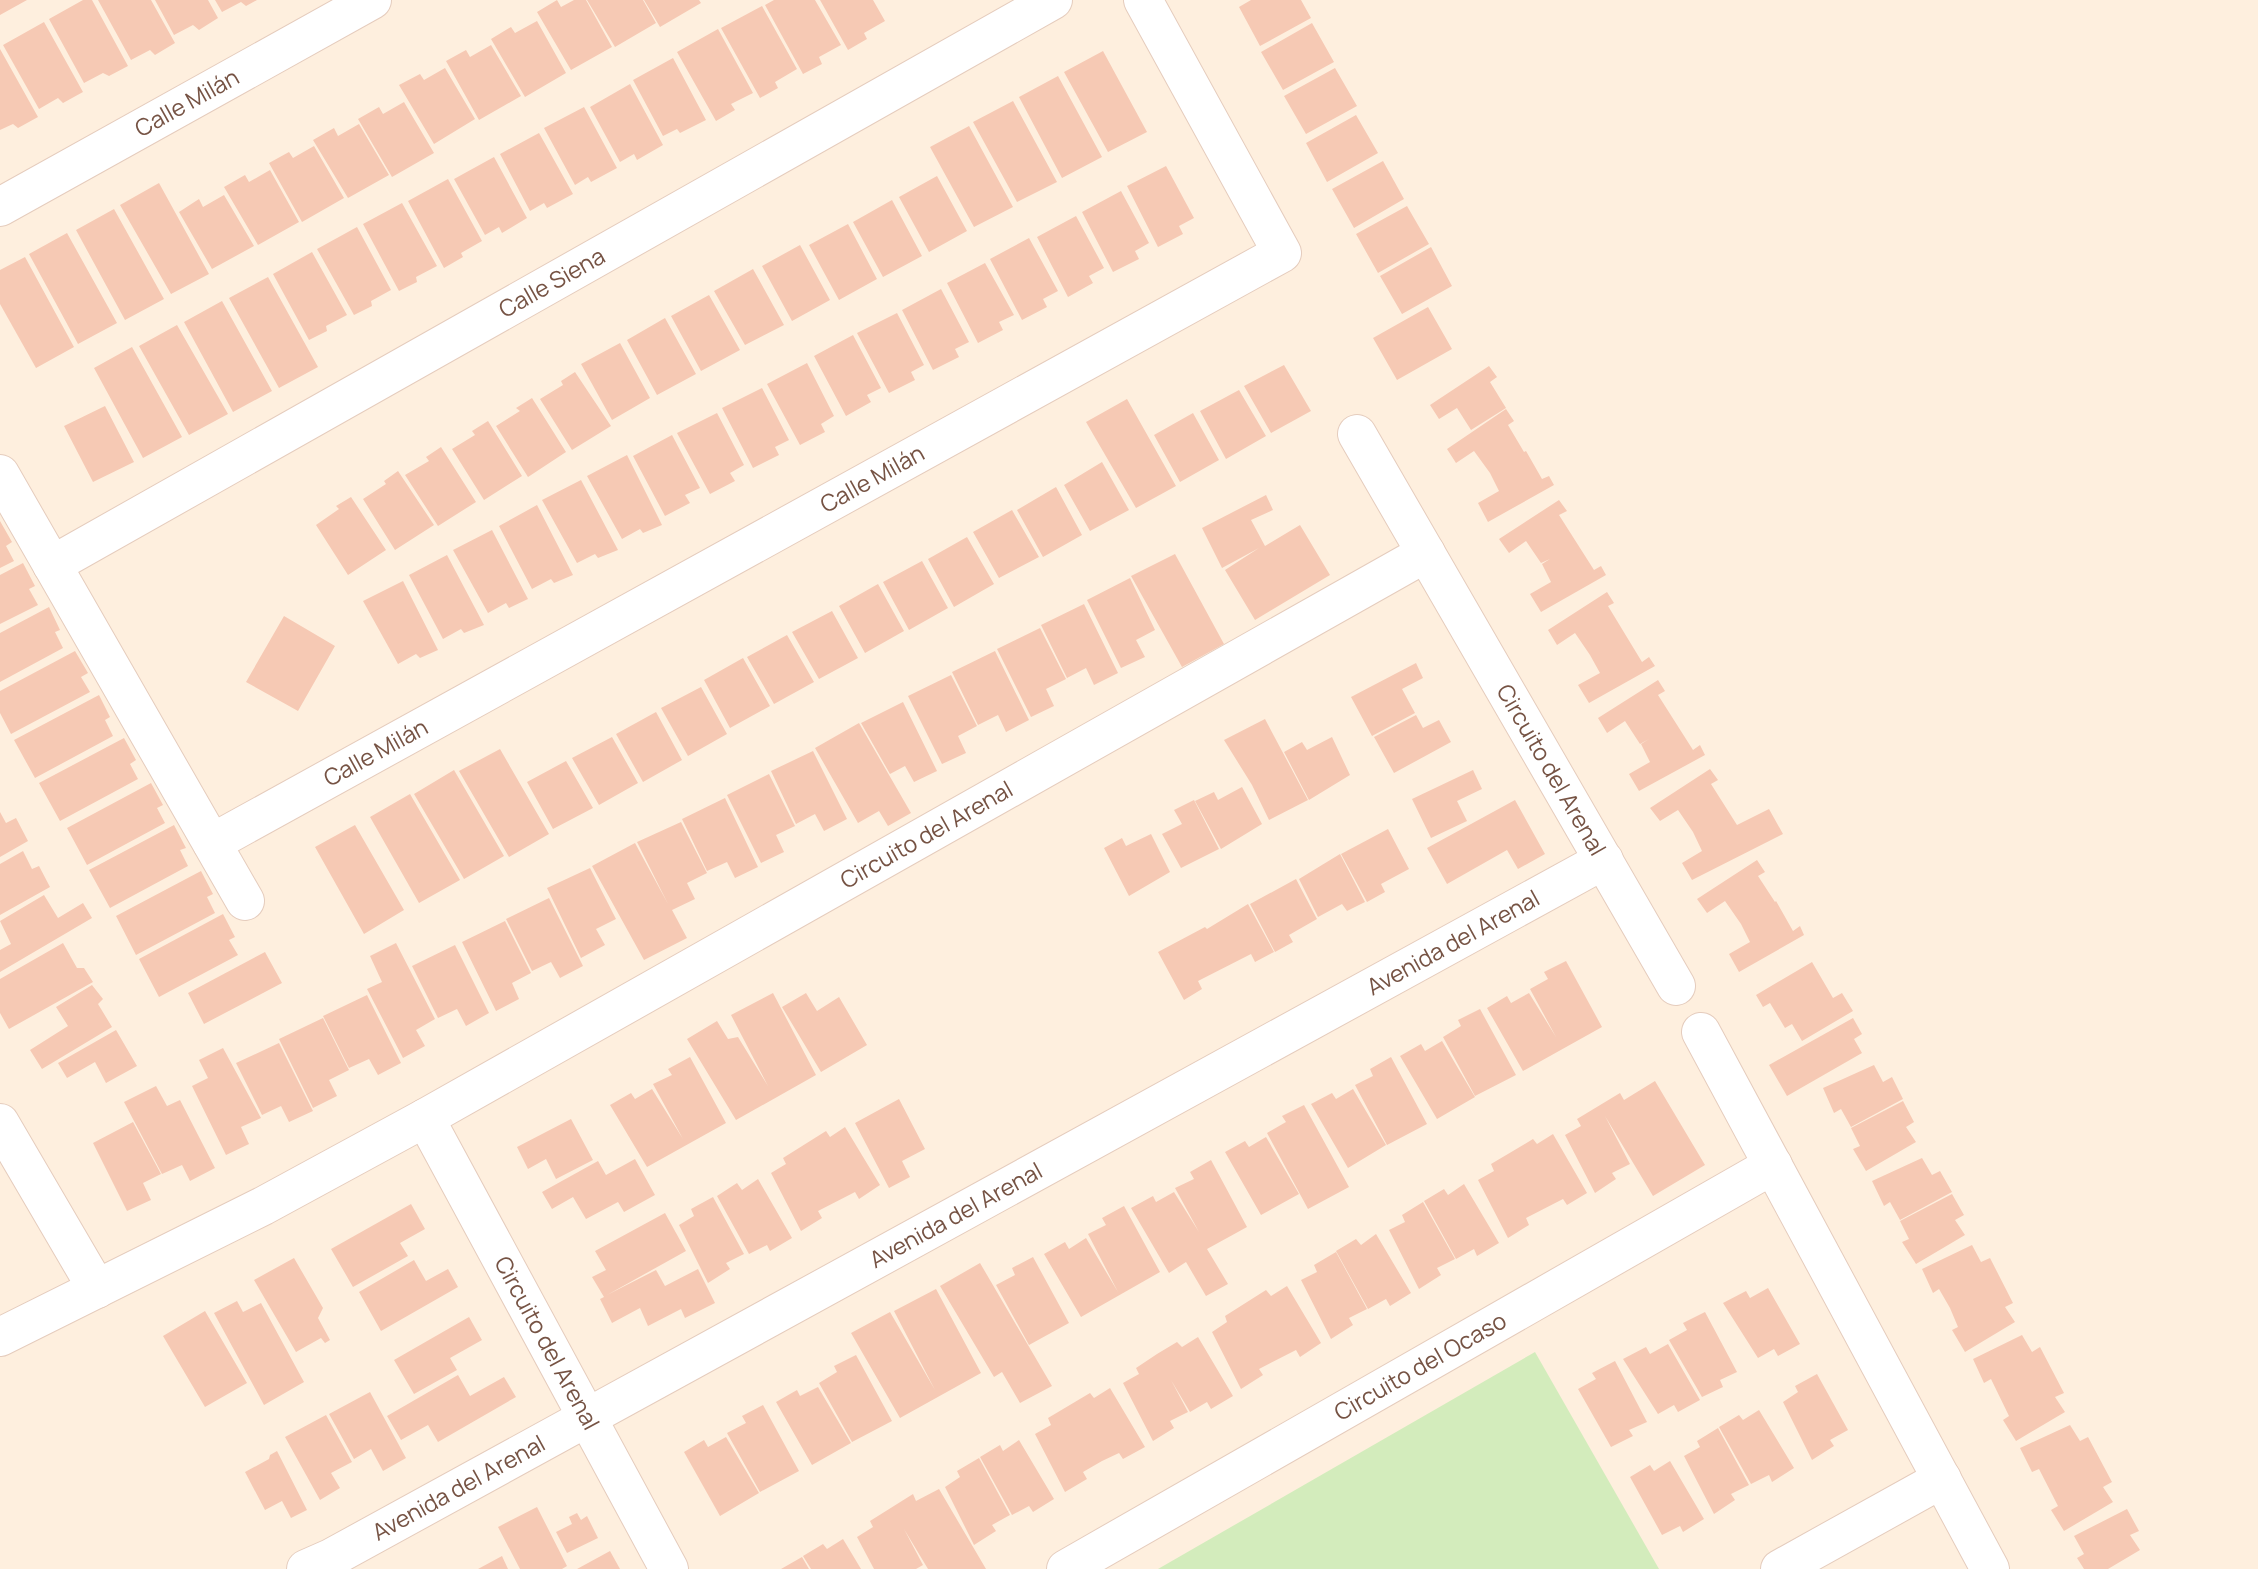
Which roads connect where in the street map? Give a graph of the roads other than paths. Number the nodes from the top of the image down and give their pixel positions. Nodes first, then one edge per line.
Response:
1 (372, 0) edge
2 (1053, 0) edge
3 (1143, 0) edge
4 (0, 207) edge
5 (1357, 434) dead end
6 (0, 474) edge
7 (1426, 553) junction
8 (52, 565) junction
9 (212, 843) junction
10 (1604, 860) junction
11 (245, 901) dead end
12 (1676, 986) dead end
13 (1701, 1032) dead end
14 (425, 1118) junction
15 (0, 1123) edge
16 (1773, 1165) junction
17 (97, 1289) junction
18 (0, 1337) edge
19 (588, 1418) junction
20 (1942, 1479) junction
21 (306, 1569) edge
22 (669, 1569) edge
23 (1066, 1569) edge
24 (1780, 1569) edge
25 (1990, 1569) edge

1 - 4 street, Calle Milán
2 - 8 street, Calle Siena
3 - 9 street, Calle Milán
5 - 7 street, Circuito del Arenal
6 - 8 street
7 - 10 street, Circuito del Arenal
7 - 14 street, Circuito del Arenal
8 - 9 street
9 - 11 street
10 - 12 street, Circuito del Arenal
10 - 19 street, Avenida del Arenal
13 - 16 street
14 - 17 street, Circuito del Arenal
14 - 19 street, Circuito del Arenal
15 - 17 street
16 - 20 street
16 - 23 street, Circuito del Ocaso
17 - 18 street, Circuito del Arenal
19 - 21 street, Avenida del Arenal
19 - 22 street, Circuito del Arenal
20 - 24 street
20 - 25 street

